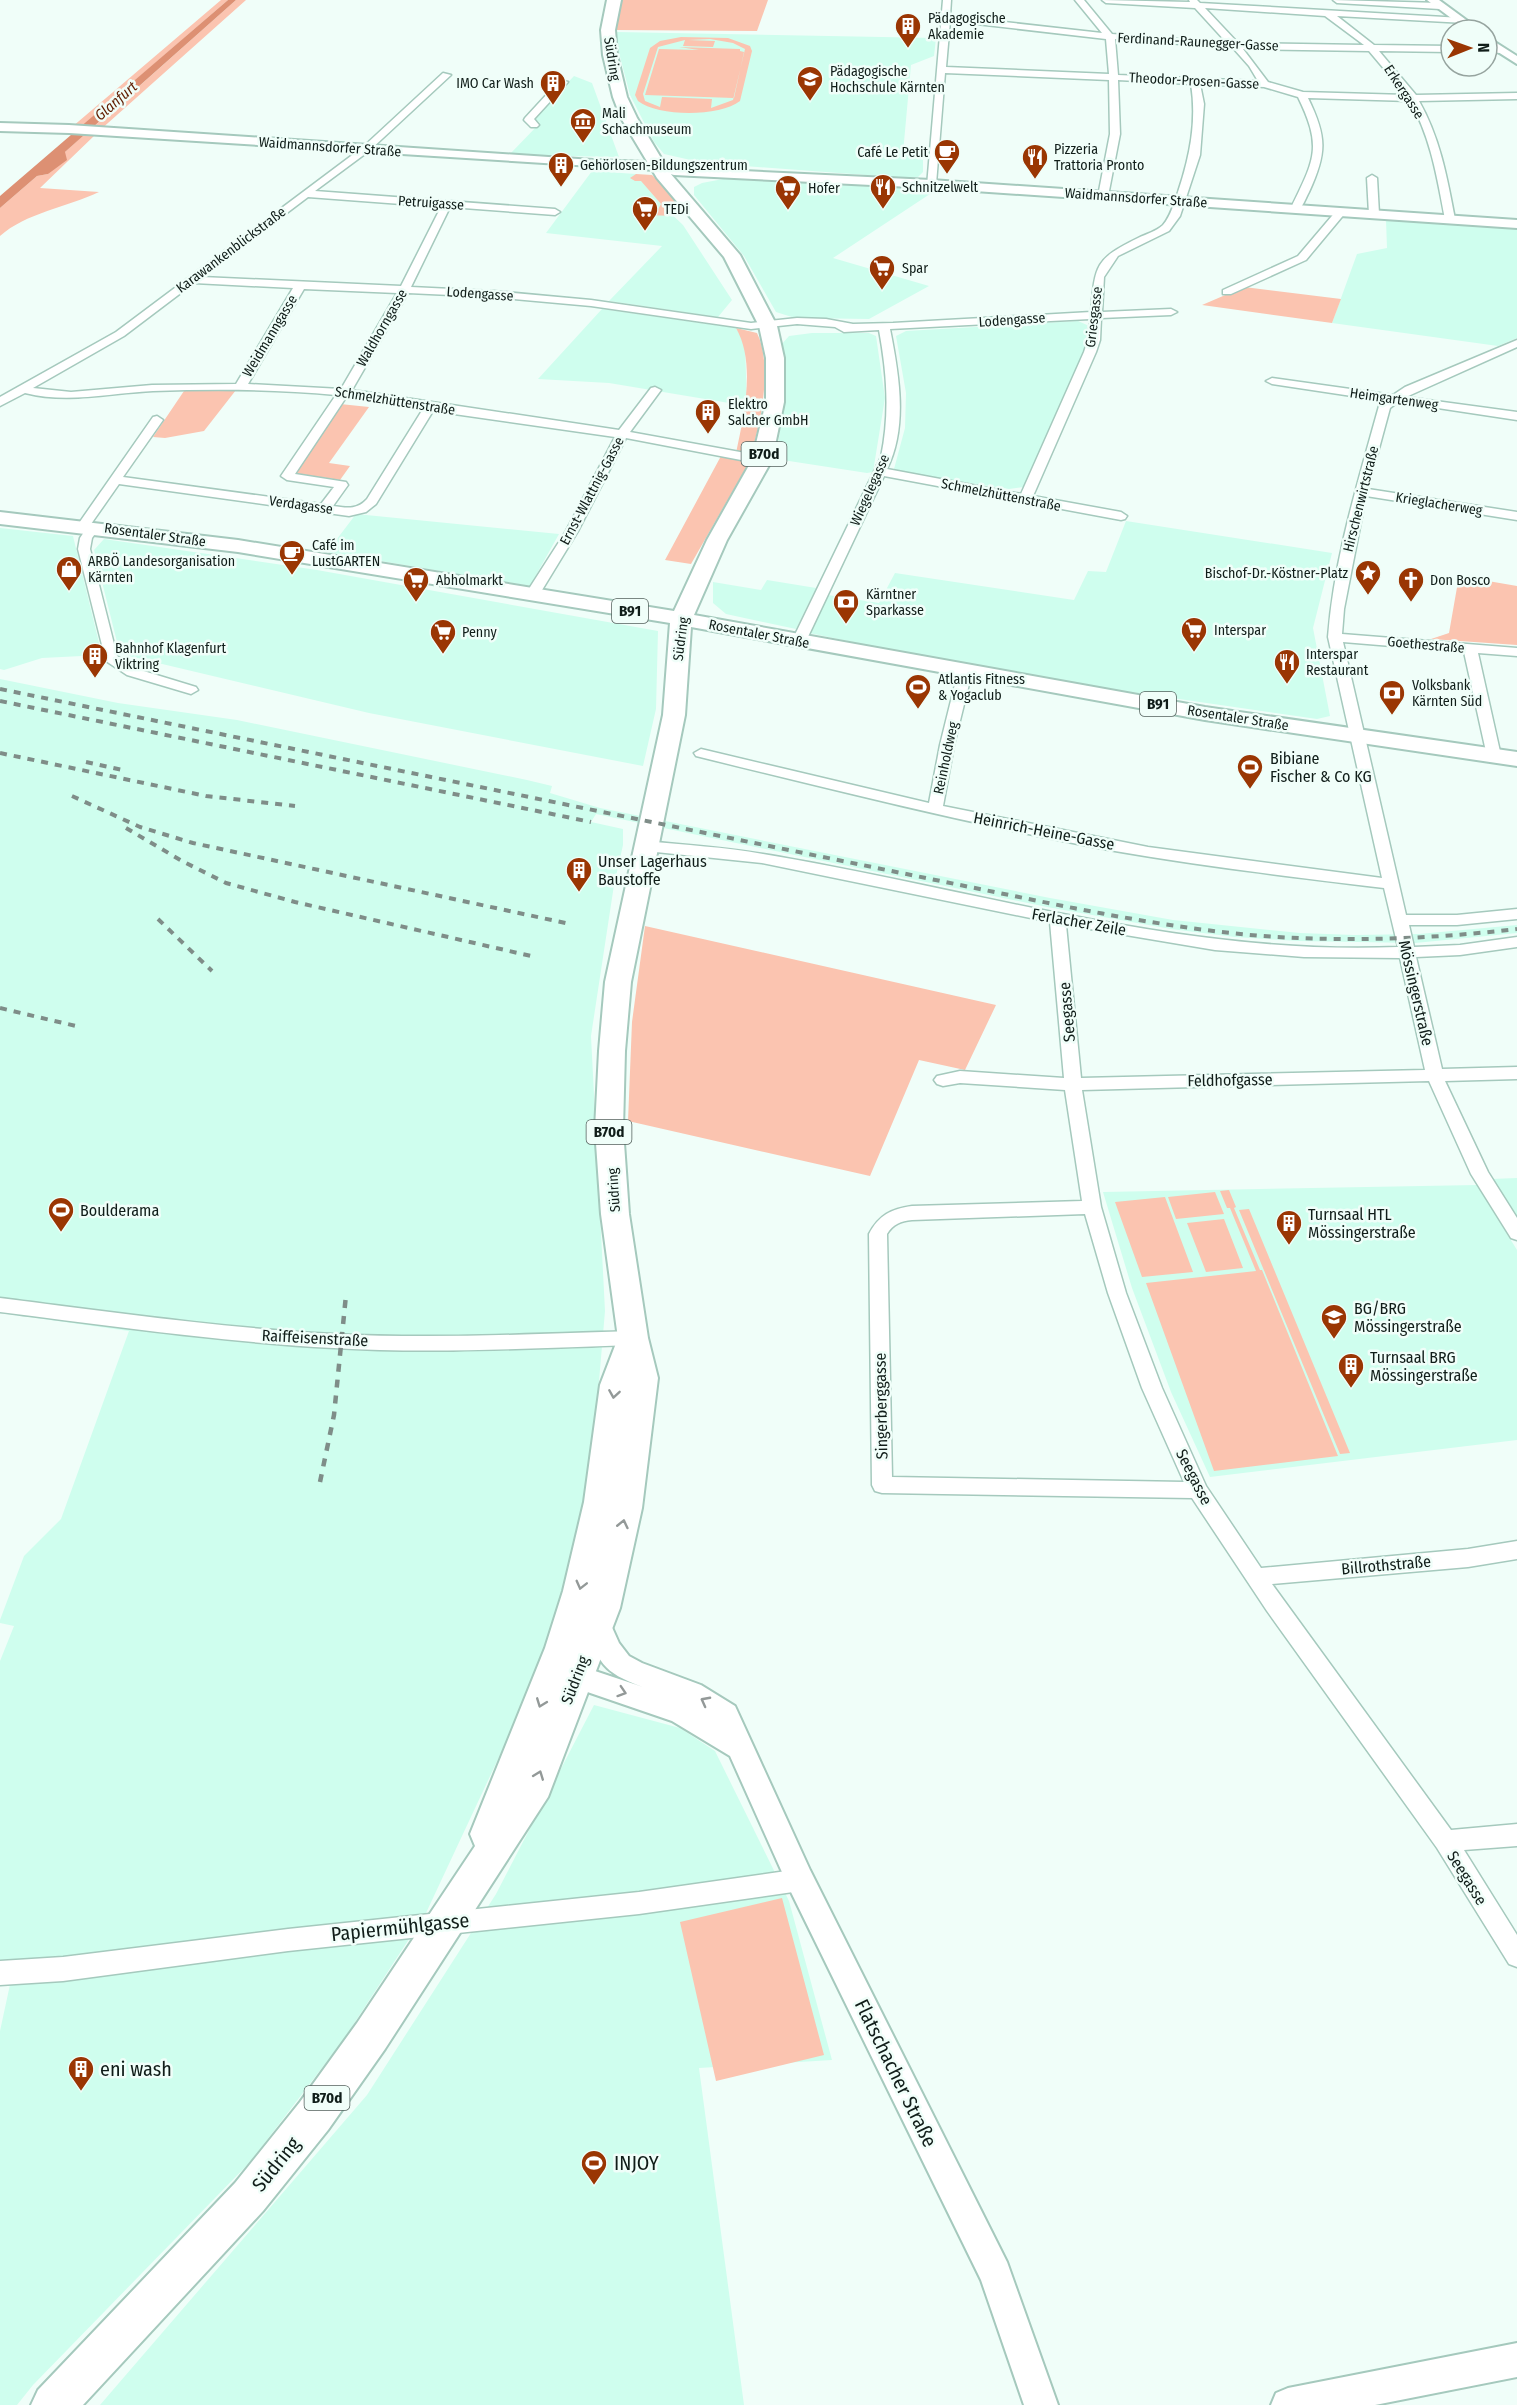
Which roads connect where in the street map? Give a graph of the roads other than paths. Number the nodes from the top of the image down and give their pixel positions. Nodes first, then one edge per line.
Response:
1 (614, 0) edge
2 (947, 0) edge
3 (1079, 0) edge
4 (1106, 0) edge
5 (1307, 0) edge
6 (1337, 0) edge
7 (1195, 3) edge
8 (1436, 3) edge
9 (1327, 13) junction
10 (946, 18) junction
11 (1458, 18) edge
12 (1439, 20) edge
13 (1110, 37) junction
14 (1235, 46) junction
15 (1374, 48) junction
16 (1439, 49) edge
17 (1501, 50) edge
18 (1517, 61) edge
19 (942, 70) junction
20 (446, 75) dead end
21 (1114, 77) junction
22 (1195, 81) junction
23 (563, 82) dead end
24 (1264, 84) junction
25 (1302, 95) junction
26 (1517, 96) edge
27 (1412, 98) junction
28 (534, 125) dead end
29 (0, 127) edge
30 (366, 149) junction
31 (660, 168) junction
32 (719, 174) junction
33 (756, 174) junction
34 (1372, 178) dead end
35 (931, 184) junction
36 (308, 194) junction
37 (680, 194) junction
38 (1103, 196) junction
39 (1179, 201) junction
40 (447, 204) junction
41 (1296, 208) junction
42 (555, 212) dead end
43 (1341, 212) junction
44 (1374, 214) junction
45 (1450, 219) junction
46 (1517, 224) edge
47 (190, 280) junction
48 (301, 284) junction
49 (405, 289) junction
50 (1227, 292) dead end
51 (1171, 312) dead end
52 (1096, 314) junction
53 (768, 326) junction
54 (884, 327) junction
55 (1517, 343) edge
56 (1272, 381) dead end
57 (240, 387) junction
58 (24, 389) junction
59 (655, 390) dead end
60 (344, 392) junction
61 (1393, 399) junction
62 (0, 402) edge
63 (430, 407) junction
64 (1517, 416) edge
65 (157, 420) dead end
66 (622, 434) junction
67 (762, 460) junction
68 (881, 472) junction
69 (117, 480) junction
70 (1362, 492) junction
71 (1026, 497) junction
72 (324, 508) junction
73 (1121, 516) dead end
74 (1517, 516) edge
75 (0, 518) edge
76 (89, 526) junction
77 (532, 596) junction
78 (681, 619) junction
79 (1335, 637) junction
80 (798, 643) junction
81 (1470, 648) junction
82 (1517, 652) edge
83 (965, 672) junction
84 (191, 690) dead end
85 (1357, 737) junction
86 (701, 753) dead end
87 (1494, 756) junction
88 (1517, 759) edge
89 (935, 809) junction
90 (646, 846) junction
91 (1392, 884) junction
92 (1517, 914) edge
93 (1058, 919) junction
94 (1400, 920) junction
95 (1517, 942) edge
96 (1408, 952) junction
97 (1517, 1073) edge
98 (1435, 1076) junction
99 (943, 1080) dead end
100 (1073, 1084) junction
101 (1092, 1207) junction
102 (1517, 1233) edge
103 (0, 1305) edge
104 (633, 1338) junction
105 (1198, 1490) junction
106 (1517, 1550) edge
107 (1255, 1577) junction
108 (597, 1622) junction
109 (569, 1663) junction
110 (738, 1747) junction
111 (1517, 1835) edge
112 (1444, 1841) junction
113 (800, 1880) junction
114 (455, 1908) junction
115 (1517, 1956) edge
116 (0, 1973) edge
117 (1517, 2360) edge
118 (53, 2405) edge
119 (1041, 2405) edge
120 (1288, 2405) edge

1 - 31 main road, Südring / B70d
2 - 10 street
3 - 13 street
4 - 7 street
5 - 9 street, Erkergasse
6 - 8 street
7 - 9 street
7 - 14 street
8 - 11 street
9 - 12 street
9 - 15 street, Erkergasse
10 - 13 street, Ferdinand-Raunegger-Gasse
10 - 19 street
13 - 14 street, Ferdinand-Raunegger-Gasse
13 - 21 street
14 - 15 street, Ferdinand-Raunegger-Gasse
14 - 24 street
15 - 16 street, Ferdinand-Raunegger-Gasse
15 - 27 street, Erkergasse
17 - 18 street
19 - 21 street, Theodor-Prosen-Gasse
19 - 35 street
20 - 30 street, Karawankenblickstraße
21 - 22 street, Theodor-Prosen-Gasse
21 - 38 street
22 - 24 street, Theodor-Prosen-Gasse
22 - 39 street, Griesgasse
23 - 28 street
24 - 25 street, Theodor-Prosen-Gasse
25 - 27 street, Theodor-Prosen-Gasse
25 - 41 street
26 - 27 street, Theodor-Prosen-Gasse
27 - 45 street, Erkergasse
29 - 30 street, Waidmannsdorfer Straße
30 - 31 street, Waidmannsdorfer Straße
30 - 36 street, Karawankenblickstraße
31 - 32 street, Waidmannsdorfer Straße
31 - 33 street, Waidmannsdorfer Straße
31 - 37 main road, Südring / B70d
32 - 33 street, Waidmannsdorfer Straße
32 - 37 street
33 - 35 street, Waidmannsdorfer Straße
34 - 44 street
35 - 38 street, Waidmannsdorfer Straße
36 - 40 street, Petruigasse
36 - 47 street, Karawankenblickstraße
37 - 53 main road, Südring / B70d
38 - 39 street, Waidmannsdorfer Straße
39 - 41 street, Waidmannsdorfer Straße
39 - 52 street, Griesgasse
40 - 42 street, Petruigasse
40 - 49 street, Waldhorngasse
41 - 43 street, Waidmannsdorfer Straße
43 - 44 street, Waidmannsdorfer Straße
43 - 50 street
44 - 45 street, Waidmannsdorfer Straße
45 - 46 street, Waidmannsdorfer Straße
47 - 48 street, Lodengasse
47 - 58 street, Karawankenblickstraße
48 - 49 street, Lodengasse
48 - 57 street, Weidmanngasse
49 - 53 street, Lodengasse
49 - 60 street, Waldhorngasse
51 - 52 street, Lodengasse
52 - 54 street, Lodengasse
52 - 71 street, Griesgasse
53 - 54 street, Lodengasse
53 - 67 main road, Südring / B70d
54 - 68 street, Wiegelegasse
55 - 61 street
56 - 61 street, Heimgartenweg
57 - 58 street, Schmelzhüttenstraße
57 - 60 street, Schmelzhüttenstraße
58 - 62 street, Karawankenblickstraße
59 - 66 street, Ernst-Wlattnig-Gasse
60 - 63 street, Schmelzhüttenstraße
60 - 72 street, Waldhorngasse
61 - 64 street, Heimgartenweg
61 - 70 street, Hirschenwirtstraße
63 - 66 street, Schmelzhüttenstraße
63 - 72 street, Verdagasse
65 - 69 street
66 - 67 street, Schmelzhüttenstraße
66 - 77 street, Ernst-Wlattnig-Gasse
67 - 78 main road, Südring / B70d
68 - 71 street, Schmelzhüttenstraße
68 - 80 street, Wiegelegasse
69 - 72 street, Verdagasse
69 - 76 street
70 - 74 street, Krieglacherweg
70 - 79 street, Hirschenwirtstraße
71 - 73 street, Schmelzhüttenstraße
75 - 76 main road, Rosentaler Straße / B91
76 - 77 main road, Rosentaler Straße / B91
76 - 84 street
77 - 78 main road, Rosentaler Straße / B91
78 - 80 main road, Rosentaler Straße / B91
78 - 90 main road, Südring / B70d
79 - 81 street, Goethestraße
79 - 85 street, Hirschenwirtstraße
80 - 83 main road, Rosentaler Straße / B91
81 - 82 street, Goethestraße
81 - 87 street
83 - 85 main road, Rosentaler Straße / B91
83 - 89 street, Reinholdweg
85 - 87 main road, Rosentaler Straße / B91
85 - 91 street, Mössingerstraße
86 - 89 street, Heinrich-Heine-Gasse
87 - 88 main road, Rosentaler Straße / B91
89 - 91 street, Heinrich-Heine-Gasse
90 - 93 street, Ferlacher Zeile
90 - 104 main road, Südring / B70d
91 - 94 street, Mössingerstraße
92 - 94 street
93 - 96 street, Ferlacher Zeile
93 - 100 street, Seegasse
94 - 96 street, Mössingerstraße
95 - 96 street, Ferlacher Zeile
96 - 98 street, Mössingerstraße
97 - 98 street, Feldhofgasse
98 - 100 street, Feldhofgasse
98 - 102 street, Mössingerstraße
99 - 100 street, Feldhofgasse
100 - 101 street, Seegasse
101 - 105 street, Seegasse
101 - 105 street, Singerberggasse
103 - 104 street, Raiffeisenstraße
108 -> 104 main road, Südring / B70d
104 -> 109 main road, Südring / B70d
105 - 107 street, Seegasse
106 - 107 street, Billrothstraße
107 - 112 street, Seegasse
108 - 109 main road, Südring / B70d
110 -> 108 street, Flatschacher Straße
109 -> 110 street
109 - 114 main road, Südring / B70d
110 - 113 street, Flatschacher Straße
111 - 112 street
112 - 115 street, Seegasse
113 - 114 street, Papiermühlgasse
113 - 119 street, Flatschacher Straße
114 - 116 street, Papiermühlgasse
114 - 118 main road, Südring / B70d
117 - 120 street

